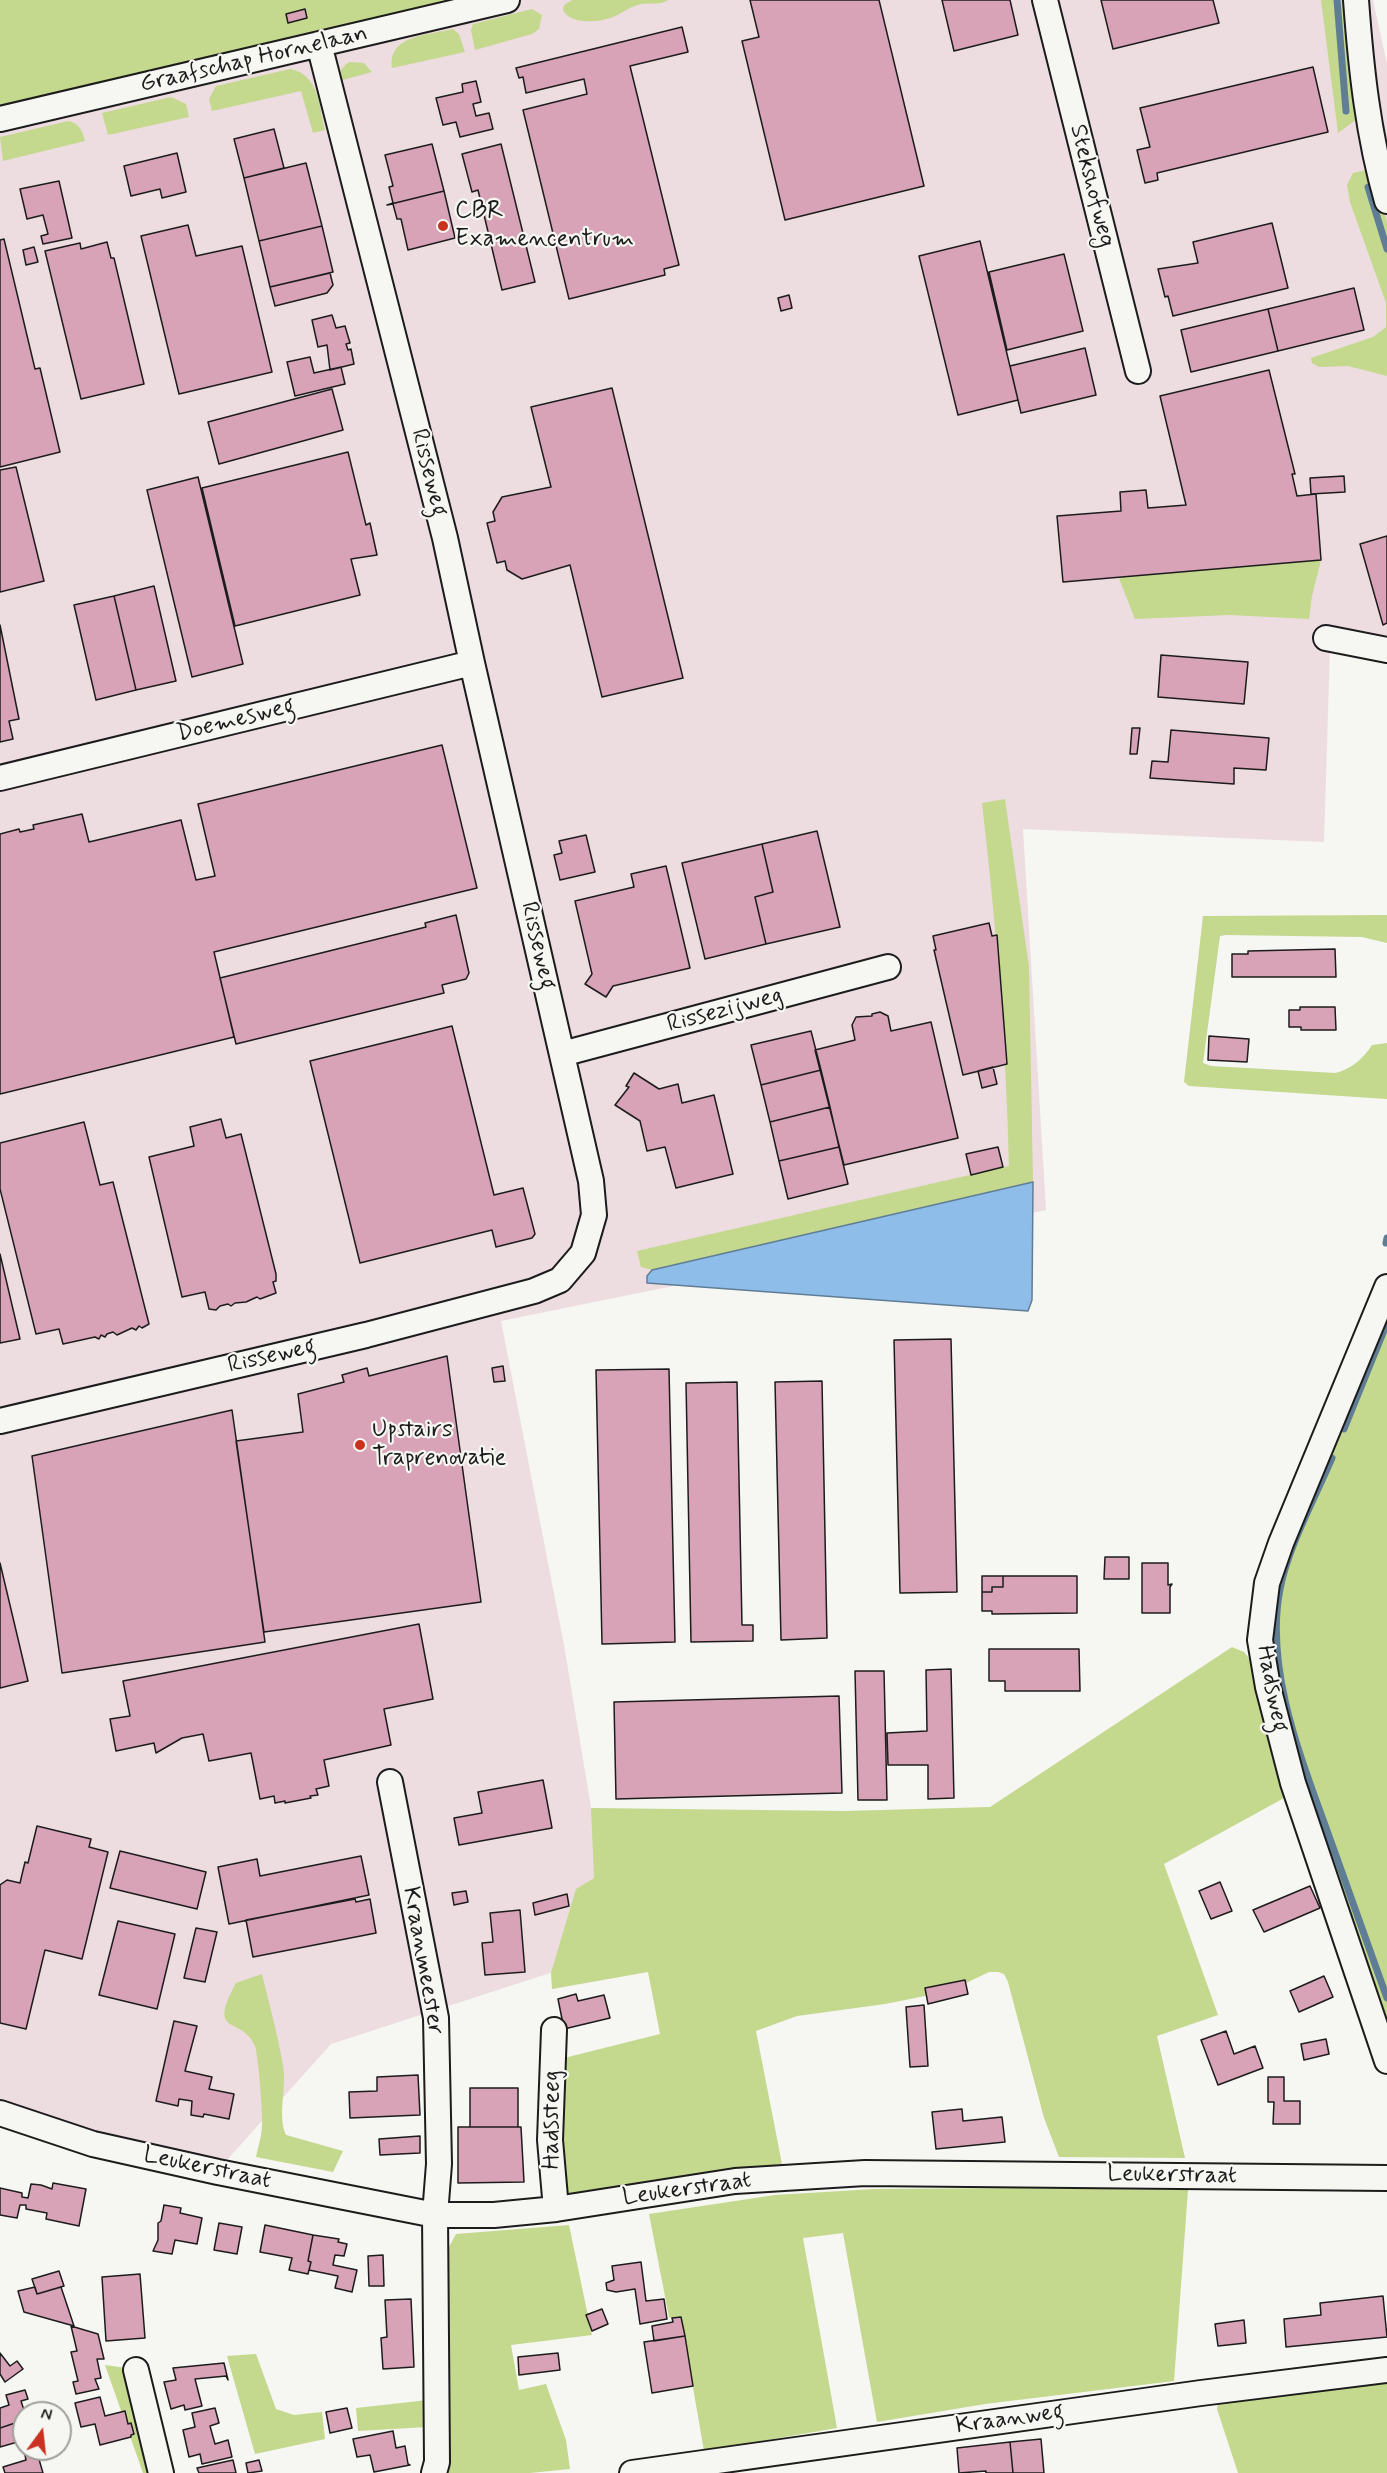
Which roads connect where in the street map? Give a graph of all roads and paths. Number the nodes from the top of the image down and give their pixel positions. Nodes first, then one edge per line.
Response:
1 (507, 0) edge
2 (1045, 0) edge
3 (1356, 0) edge
4 (319, 44) junction
5 (0, 119) edge
6 (1387, 201) edge
7 (1138, 371) dead end
8 (1326, 638) dead end
9 (1387, 650) edge
10 (472, 663) junction
11 (0, 778) edge
12 (888, 967) dead end
13 (562, 1054) junction
14 (1387, 1287) edge
15 (0, 1421) edge
16 (390, 1782) dead end
17 (554, 2031) dead end
18 (1387, 2061) edge
19 (0, 2113) edge
20 (1387, 2178) edge
21 (556, 2209) junction
22 (435, 2215) junction
23 (136, 2370) dead end
24 (1387, 2370) edge
25 (161, 2473) edge
26 (434, 2473) edge
27 (632, 2473) edge

1 - 4 street, Graafschap Hornelaan
2 - 7 street, Stekshofweg
3 - 6 street
4 - 5 street, Graafschap Hornelaan
4 - 10 street, Risseweg
8 - 9 street
10 - 11 street, Doemesweg
10 - 13 street, Risseweg
12 - 13 street, Rissezijweg
13 - 15 street, Risseweg
14 - 18 street, Hadsweg
16 - 22 street, Kraanmeester
17 - 21 street, Hadssteeg
19 - 22 street, Leukerstraat
20 - 21 street, Leukerstraat
21 - 22 street, Leukerstraat
22 - 26 street, Kraanmeester
23 - 25 street
24 - 27 street, Kraanweg

